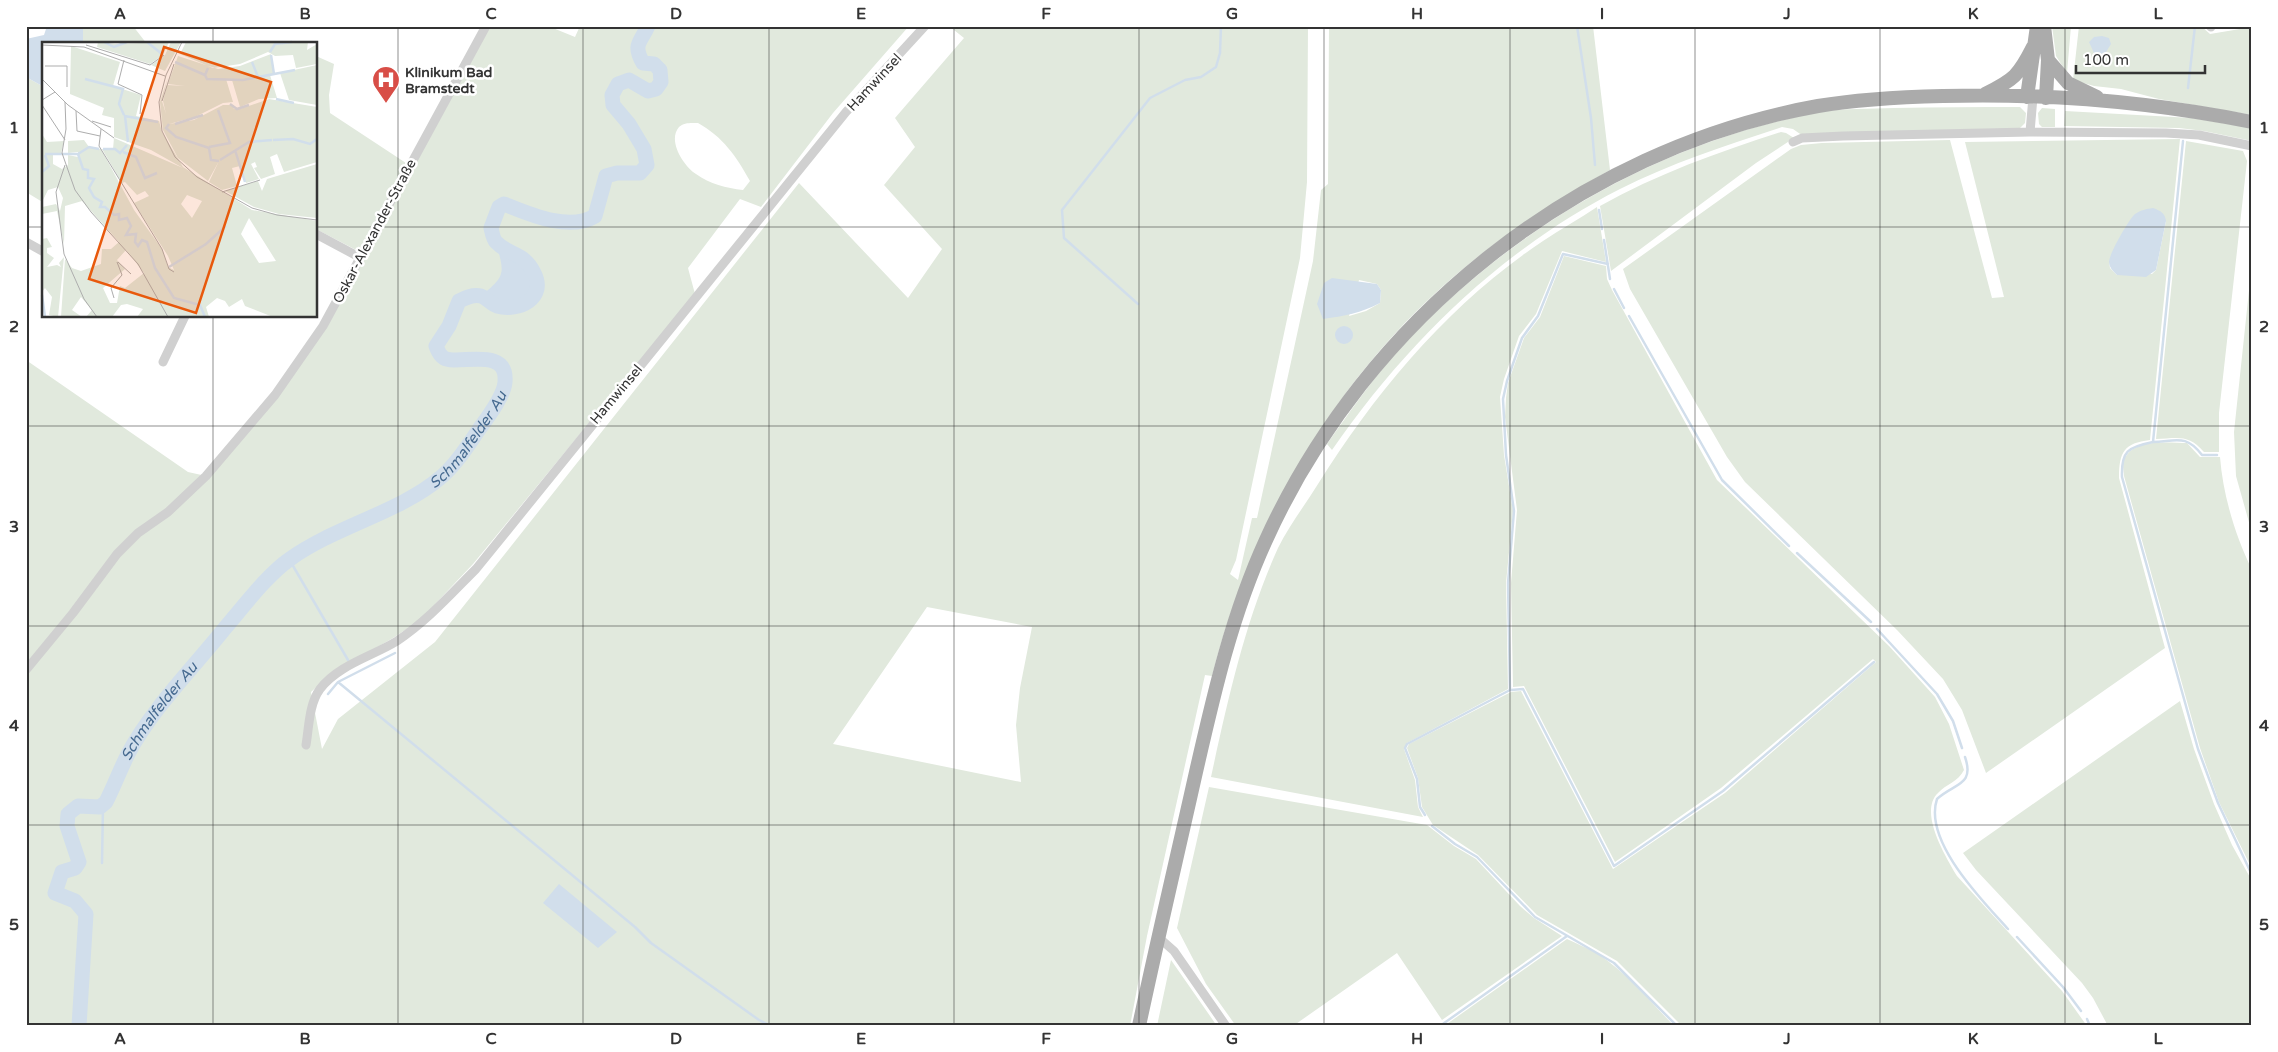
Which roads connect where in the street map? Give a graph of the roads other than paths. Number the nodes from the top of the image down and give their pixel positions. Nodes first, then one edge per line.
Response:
1 (486, 26) edge
2 (925, 26) edge
3 (2037, 26) edge
4 (2044, 26) edge
5 (2032, 47) junction
6 (2048, 60) junction
7 (1982, 95) junction
8 (2035, 97) junction
9 (2107, 101) junction
10 (2252, 122) edge
11 (2030, 132) junction
12 (1793, 142) dead end
13 (2252, 146) edge
14 (318, 235) edge
15 (26, 242) edge
16 (42, 251) edge
17 (359, 257) junction
18 (184, 318) edge
19 (163, 362) dead end
20 (26, 670) edge
21 (306, 745) dead end
22 (1157, 936) junction
23 (1139, 1026) edge
24 (1226, 1026) edge

1 - 17 street, Oskar-Alexander-Straße
2 - 21 street, Hamwinsel
3 - 5 main road
4 - 6 main road
5 - 7 main road
5 - 8 main road
6 - 8 main road
6 - 9 main road
7 - 8 main road
7 - 22 main road
8 - 9 main road
8 - 11 street
9 - 10 main road
11 - 12 street
11 - 13 street
14 - 17 street
15 - 16 street
17 - 20 street, Oskar-Alexander-Straße
18 - 19 street
22 - 23 main road
22 - 24 street

